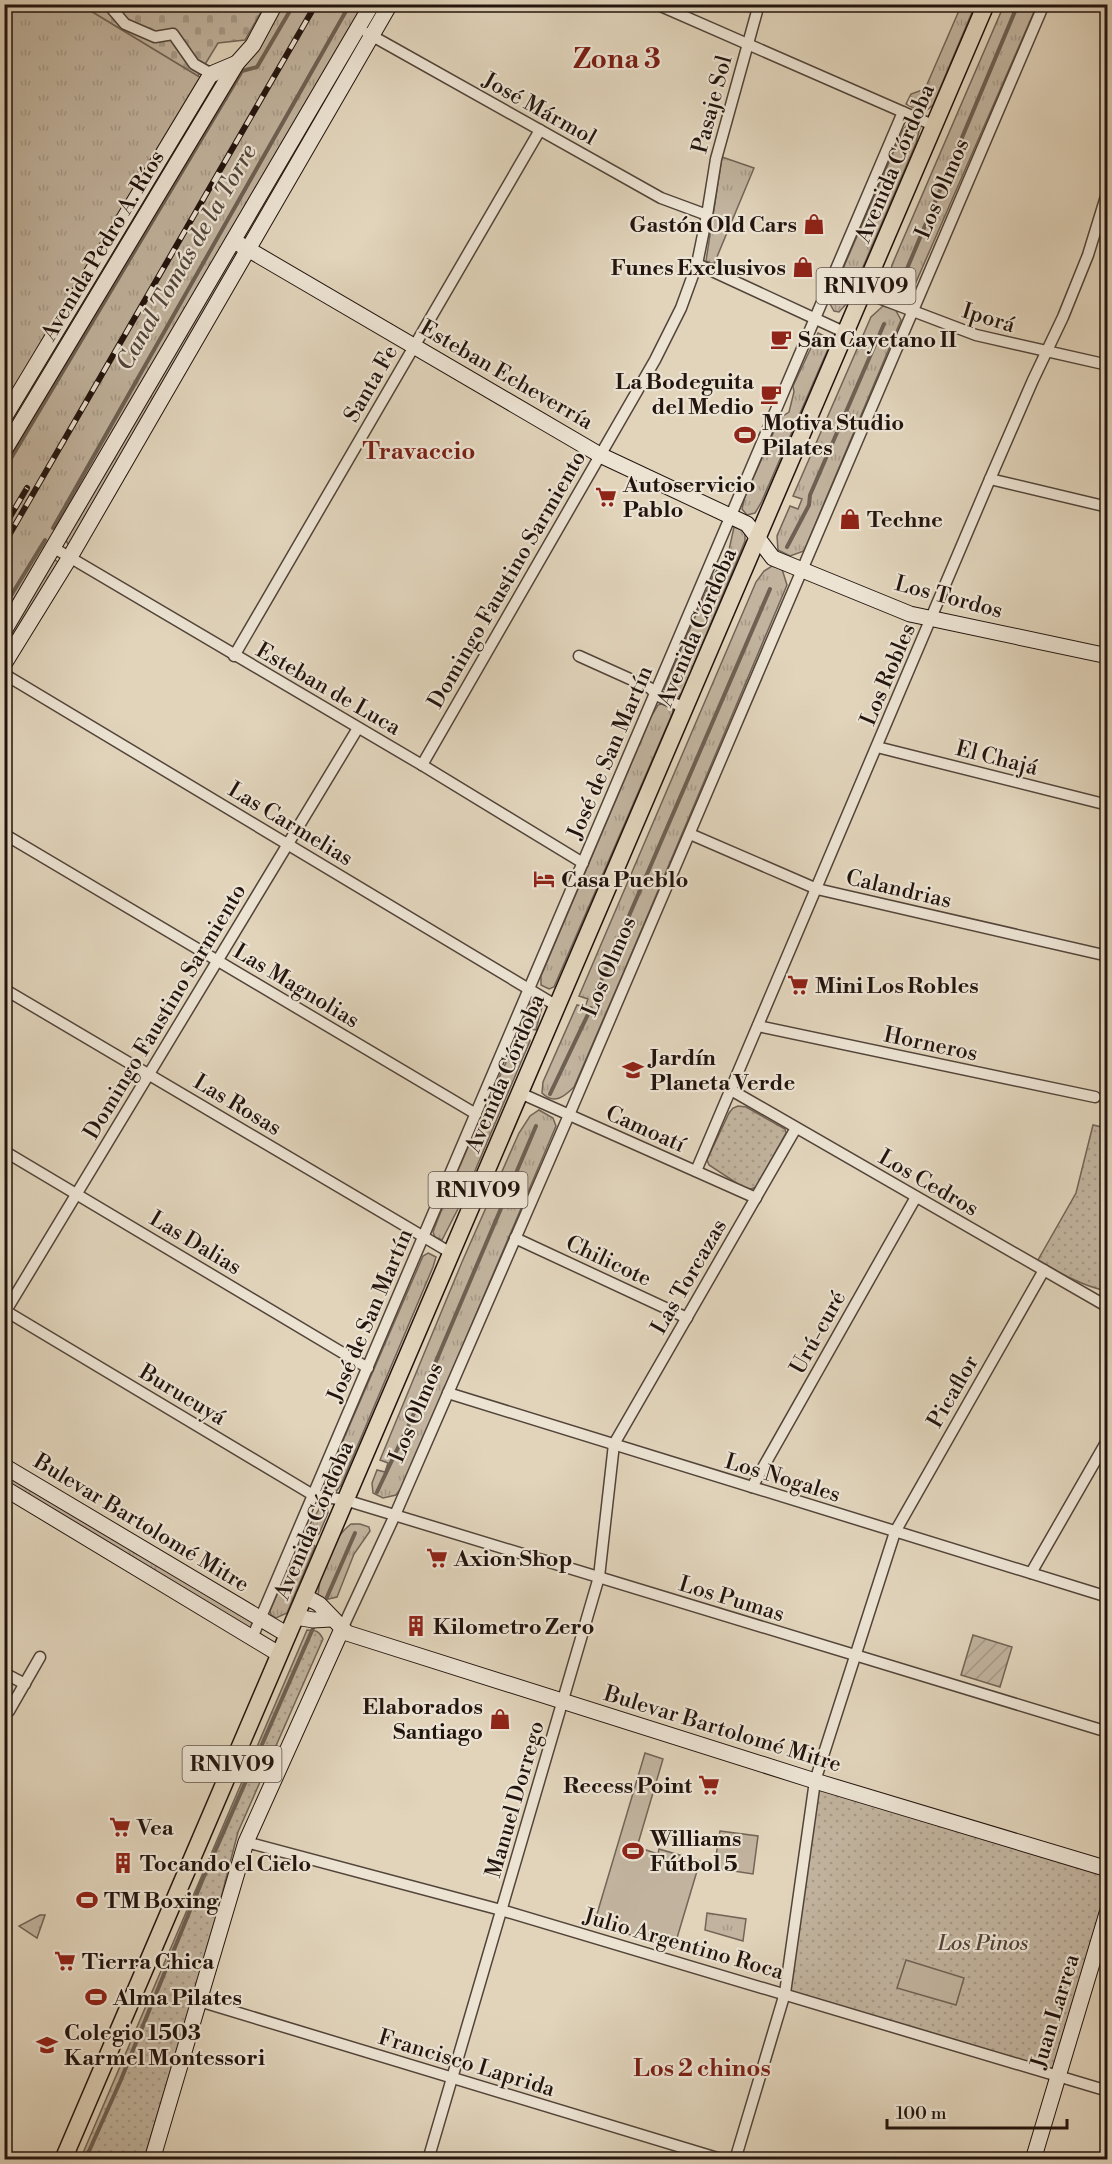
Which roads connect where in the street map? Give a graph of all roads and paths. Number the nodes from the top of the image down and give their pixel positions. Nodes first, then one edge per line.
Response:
1 (108, 4) edge
2 (275, 4) edge
3 (372, 4) edge
4 (390, 4) edge
5 (656, 4) edge
6 (759, 4) edge
7 (986, 4) edge
8 (1044, 4) edge
9 (358, 28) junction
10 (372, 36) junction
11 (748, 44) junction
12 (237, 63) junction
13 (211, 74) junction
14 (225, 82) junction
15 (903, 112) junction
16 (185, 116) junction
17 (200, 125) junction
18 (935, 126) junction
19 (540, 130) junction
20 (1107, 190) edge
21 (707, 215) junction
22 (234, 241) junction
23 (249, 249) junction
24 (697, 264) junction
25 (863, 292) junction
26 (914, 311) junction
27 (814, 319) junction
28 (846, 333) junction
29 (414, 346) junction
30 (1046, 353) junction
31 (1107, 365) edge
32 (4, 418) edge
33 (4, 451) edge
34 (600, 454) junction
35 (990, 479) junction
36 (1107, 507) edge
37 (731, 515) junction
38 (758, 539) junction
39 (54, 548) junction
40 (70, 557) junction
41 (803, 570) junction
42 (931, 619) junction
43 (4, 631) edge
44 (234, 656) junction
45 (579, 656) dead end
46 (1107, 656) edge
47 (4, 664) edge
48 (4, 674) edge
49 (656, 693) junction
50 (685, 708) junction
51 (358, 728) junction
52 (877, 747) junction
53 (422, 765) junction
54 (1107, 805) edge
55 (4, 834) edge
56 (690, 834) junction
57 (288, 844) junction
58 (583, 863) junction
59 (816, 889) junction
60 (1107, 956) edge
61 (218, 960) junction
62 (4, 989) edge
63 (529, 989) junction
64 (557, 1006) junction
65 (758, 1026) junction
66 (149, 1074) junction
67 (731, 1090) junction
68 (520, 1093) junction
69 (1095, 1097) dead end
70 (476, 1114) junction
71 (569, 1115) junction
72 (796, 1128) junction
73 (4, 1151) edge
74 (696, 1171) junction
75 (77, 1194) junction
76 (916, 1197) junction
77 (756, 1198) junction
78 (424, 1237) junction
79 (515, 1238) junction
80 (451, 1253) junction
81 (1044, 1270) junction
82 (1091, 1297) junction
83 (1107, 1300) edge
84 (1107, 1307) edge
85 (5, 1312) edge
86 (687, 1318) junction
87 (368, 1368) junction
88 (448, 1393) junction
89 (1107, 1439) edge
90 (614, 1444) junction
91 (4, 1466) edge
92 (752, 1487) junction
93 (4, 1488) edge
94 (313, 1495) junction
95 (345, 1500) junction
96 (395, 1515) junction
97 (895, 1532) junction
98 (1031, 1573) junction
99 (599, 1577) junction
100 (304, 1596) junction
101 (1107, 1597) edge
102 (296, 1617) junction
103 (260, 1619) junction
104 (336, 1624) junction
105 (288, 1635) junction
106 (252, 1638) junction
107 (279, 1654) junction
108 (856, 1656) junction
109 (40, 1658) dead end
110 (4, 1673) edge
111 (25, 1684) junction
112 (562, 1701) junction
113 (9, 1711) dead end
114 (1107, 1732) edge
115 (815, 1781) junction
116 (246, 1842) junction
117 (1107, 1869) edge
118 (501, 1910) junction
119 (1107, 1910) edge
120 (785, 1993) junction
121 (199, 2001) junction
122 (1058, 2076) junction
123 (452, 2078) junction
124 (1107, 2091) edge
125 (63, 2160) edge
126 (152, 2160) edge
127 (428, 2160) edge
128 (724, 2160) edge
129 (735, 2160) edge
130 (1034, 2160) edge

1 - 13 street
2 - 12 street, Avenida Pedro A. Ríos
3 - 9 street
4 - 10 street
5 - 11 street
6 - 11 street, Pasaje Sol
7 - 18 main road, Avenida Córdoba / RN1V09
8 - 26 street, Los Olmos
9 - 10 street, José Mármol
9 - 22 street
10 - 19 street, José Mármol
10 - 23 street
11 - 15 street
11 - 21 street, Pasaje Sol
12 - 13 street, Avenida Pedro A. Ríos
12 - 14 street, Avenida Pedro A. Ríos
13 - 14 street
13 - 16 street, Avenida Pedro A. Ríos
14 - 17 street, Avenida Pedro A. Ríos
15 - 18 street
15 - 27 street, José de San Martín
16 - 17 street
16 - 32 street, Avenida Pedro A. Ríos
17 - 33 street, Avenida Pedro A. Ríos
18 - 25 main road, Avenida Córdoba / RN1V09
19 - 21 street, José Mármol
19 - 29 street, Santa Fe
20 - 30 street, Los Robles
21 - 24 street, Domingo Faustino Sarmiento
22 - 23 street, Esteban Echeverría
22 - 39 street
23 - 29 street, Esteban Echeverría
23 - 40 street
24 - 27 street
24 - 34 street, Domingo Faustino Sarmiento
25 - 26 street, Iporá
25 - 28 main road, Avenida Córdoba / RN1V09
26 - 30 street, Iporá
26 - 41 street, Los Olmos
27 - 28 street
27 - 37 street, José de San Martín
28 - 38 main road, Avenida Córdoba / RN1V09
29 - 34 street, Esteban Echeverría
29 - 44 street, Santa Fe
30 - 31 street, Iporá
30 - 35 street, Los Robles
34 - 37 street, Esteban Echeverría
34 - 53 street, Domingo Faustino Sarmiento
35 - 36 street
35 - 42 street, Los Robles
37 - 38 street, Esteban Echeverría
37 - 49 street, José de San Martín
38 - 41 street, Los Tordos
38 - 50 main road, Avenida Córdoba / RN1V09
39 - 40 street, Esteban de Luca
39 - 43 street
40 - 44 street, Esteban de Luca
40 - 47 street
41 - 42 street, Los Tordos
41 - 56 street, Los Olmos
42 - 46 street, Los Tordos
42 - 52 street, Los Robles
44 - 51 street, Esteban de Luca
45 - 49 street
48 - 57 street, Las Carmelias
49 - 50 street
49 - 58 street, José de San Martín
50 - 64 main road, Avenida Córdoba / RN1V09
51 - 53 street, Esteban de Luca
51 - 57 street, Domingo Faustino Sarmiento
52 - 54 street, El Chajá
52 - 59 street, Los Robles
53 - 58 street, Esteban de Luca
55 - 61 street, Las Magnolias
56 - 59 street, Calandrias
56 - 71 street, Los Olmos
57 - 61 street, Domingo Faustino Sarmiento
57 - 63 street, Las Carmelias
58 - 63 street, José de San Martín
59 - 60 street, Calandrias
59 - 65 street, Los Robles
61 - 66 street, Domingo Faustino Sarmiento
61 - 70 street, Las Magnolias
62 - 66 street, Las Rosas
63 - 64 street, Las Carmelias
63 - 70 street, José de San Martín
64 - 68 main road, Avenida Córdoba / RN1V09
65 - 67 street, Los Robles
65 - 69 street, Horneros
66 - 75 street, Domingo Faustino Sarmiento
66 - 78 street, Las Rosas
67 - 72 street, Los Cedros
67 - 74 street, Los Robles
68 - 71 street, Camoatí
68 - 80 main road, Avenida Córdoba / RN1V09
70 - 78 street, José de San Martín
71 - 74 street, Camoatí
71 - 79 street, Los Olmos
72 - 76 street, Los Cedros
72 - 77 street, Las Torcazas
73 - 75 street, Las Dalias
74 - 77 street, Camoatí
75 - 85 street, Domingo Faustino Sarmiento
75 - 87 street, Las Dalias
76 - 81 street, Los Cedros
76 - 92 street, Urú-curé
77 - 86 street, Las Torcazas
78 - 80 street, Las Rosas
78 - 87 street, José de San Martín
79 - 86 street, Chilicote
79 - 88 street, Los Olmos
80 - 95 main road, Avenida Córdoba / RN1V09
81 - 82 street, Los Cedros
81 - 97 street, Picaflor
82 - 83 street
82 - 84 street, Los Cedros
85 - 94 street, Burucuyá
86 - 90 street, Las Torcazas
87 - 94 street, José de San Martín
88 - 90 street, Los Nogales
88 - 96 street, Los Olmos
89 - 98 street
90 - 92 street, Los Nogales
90 - 99 street, Manuel Dorrego
91 - 103 street, Bulevar Bartolomé Mitre
92 - 97 street, Los Nogales
93 - 106 street, Bulevar Bartolomé Mitre
94 - 95 street, Burucuyá
94 - 103 street, José de San Martín
95 - 96 street, Los Pumas
95 - 100 main road, Avenida Córdoba / RN1V09
96 - 99 street, Los Pumas
96 - 104 street, Los Olmos
97 - 98 street, Los Nogales
97 - 108 street, Picaflor
98 - 101 street, Los Nogales
99 - 108 street, Los Pumas
99 - 112 street, Manuel Dorrego
100 - 102 main road, Avenida Córdoba / RN1V09
100 - 104 street, Bulevar Bartolomé Mitre
102 - 104 street, Bulevar Bartolomé Mitre
102 - 105 main road, Avenida Córdoba / RN1V09
103 - 105 street, Bulevar Bartolomé Mitre
103 - 106 street, José de San Martín
104 - 112 street, Bulevar Bartolomé Mitre
104 - 116 street, Los Olmos
105 - 107 main road, Avenida Córdoba / RN1V09
106 - 107 street, Bulevar Bartolomé Mitre
107 - 125 main road, Avenida Córdoba / RN1V09
108 - 114 street, Los Pumas
108 - 115 street, Picaflor
109 - 111 street
110 - 111 street
111 - 113 street
112 - 115 street, Bulevar Bartolomé Mitre
112 - 118 street, Manuel Dorrego
115 - 117 street, Bulevar Bartolomé Mitre
115 - 120 street, Picaflor
116 - 118 street, Julio Argentino Roca
116 - 121 street, Los Olmos
118 - 120 street, Julio Argentino Roca
118 - 123 street, Manuel Dorrego
119 - 122 street, Juan Larrea
120 - 122 street, Julio Argentino Roca
120 - 129 street, Picaflor
121 - 123 street, Francisco Laprida
121 - 126 street, Los Olmos
122 - 124 street, Julio Argentino Roca
122 - 130 street, Juan Larrea
123 - 127 street, Manuel Dorrego
123 - 128 street, Francisco Laprida

